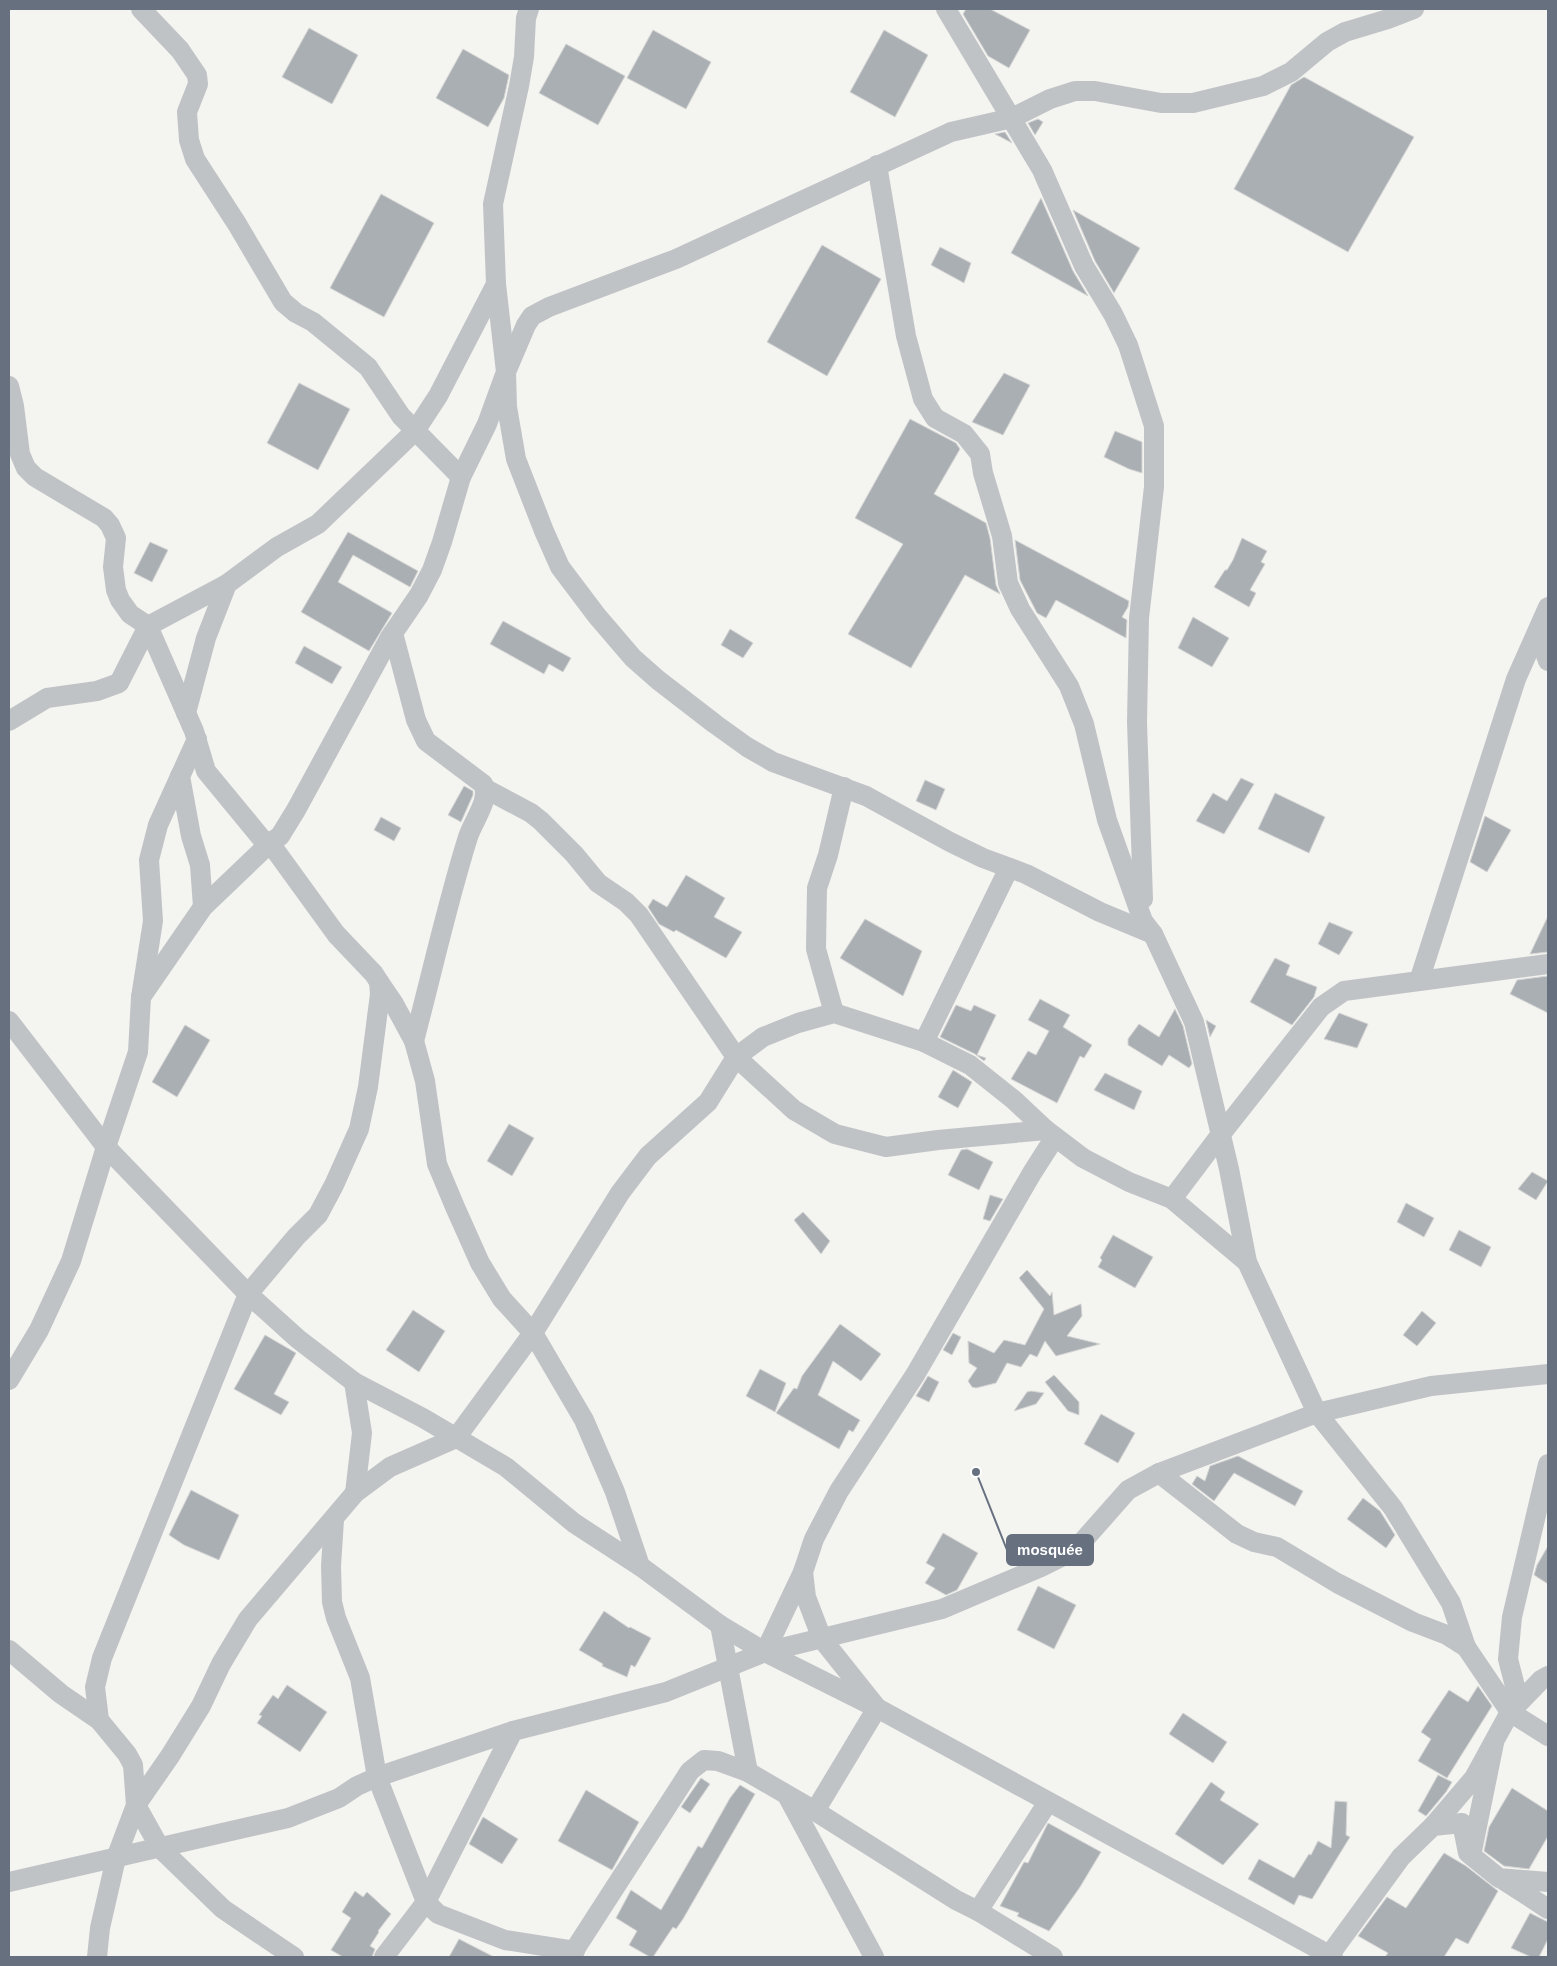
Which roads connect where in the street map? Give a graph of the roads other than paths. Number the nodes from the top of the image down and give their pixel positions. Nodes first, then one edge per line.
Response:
1 (141, 9) edge
2 (529, 9) edge
3 (946, 9) edge
4 (1414, 9) edge
5 (1012, 118) junction
6 (878, 165) junction
7 (496, 284) junction
8 (506, 372) junction
9 (9, 386) edge
10 (416, 431) junction
11 (462, 476) junction
12 (227, 584) junction
13 (1548, 607) edge
14 (1548, 617) edge
15 (148, 626) junction
16 (393, 633) junction
17 (1548, 661) edge
18 (186, 713) junction
19 (9, 721) edge
20 (196, 739) junction
21 (180, 776) junction
22 (844, 787) junction
23 (486, 789) junction
24 (270, 844) junction
25 (1009, 868) junction
26 (203, 907) junction
27 (1148, 928) junction
28 (1548, 964) edge
29 (1419, 981) junction
30 (378, 982) junction
31 (141, 997) junction
32 (834, 1013) junction
33 (9, 1018) edge
34 (414, 1040) junction
35 (924, 1042) junction
36 (736, 1057) junction
37 (1050, 1133) junction
38 (1221, 1134) junction
39 (106, 1147) junction
40 (1172, 1200) junction
41 (1247, 1262) junction
42 (248, 1294) junction
43 (533, 1333) junction
44 (1548, 1374) edge
45 (9, 1380) edge
46 (354, 1382) junction
47 (1317, 1412) junction
48 (456, 1438) junction
49 (1548, 1464) edge
50 (1158, 1473) junction
51 (356, 1493) junction
52 (334, 1520) junction
53 (640, 1566) junction
54 (803, 1572) junction
55 (720, 1625) junction
56 (822, 1639) junction
57 (1466, 1647) junction
58 (9, 1650) edge
59 (765, 1652) junction
60 (728, 1667) junction
61 (1548, 1676) edge
62 (1515, 1707) junction
63 (877, 1708) junction
64 (99, 1720) junction
65 (513, 1731) junction
66 (740, 1731) junction
67 (1548, 1736) edge
68 (1494, 1743) junction
69 (718, 1761) junction
70 (748, 1772) junction
71 (377, 1777) junction
72 (788, 1797) junction
73 (1048, 1802) junction
74 (136, 1805) junction
75 (815, 1811) junction
76 (1433, 1826) junction
77 (160, 1848) junction
78 (116, 1858) junction
79 (1499, 1878) junction
80 (9, 1882) edge
81 (1548, 1882) edge
82 (426, 1902) junction
83 (1548, 1909) edge
84 (978, 1911) junction
85 (573, 1954) edge
86 (1330, 1956) edge
87 (97, 1957) edge
88 (294, 1957) edge
89 (384, 1957) edge
90 (874, 1957) edge
91 (1053, 1957) edge

1 - 10 street
2 - 7 street
3 - 5 street
4 - 5 street
5 - 6 street
5 - 27 street
6 - 8 street
6 - 27 street
7 - 8 street
7 - 10 street
8 - 11 street
8 - 22 street
9 - 15 street
10 - 11 street
10 - 12 street
11 - 16 street
12 - 15 street
12 - 18 street
13 - 29 street
14 - 17 street
15 - 18 street
15 - 19 street
16 - 23 street
16 - 24 street
18 - 20 street
20 - 21 street
20 - 24 street
21 - 26 street
21 - 31 street
22 - 25 street
22 - 32 street
23 - 34 street
23 - 36 street
24 - 26 street
24 - 30 street
25 - 27 street
25 - 35 street
26 - 31 street
27 - 38 street
28 - 29 street
29 - 38 street
30 - 34 street
30 - 42 street
31 - 39 street
32 - 35 street
32 - 36 street
33 - 39 street
34 - 43 street
35 - 37 street
36 - 37 street
36 - 43 street
37 - 40 street
37 - 54 street
38 - 40 street
38 - 41 street
39 - 42 street
39 - 45 street
40 - 41 street
41 - 47 street
42 - 46 street
42 - 64 street
43 - 48 street
43 - 53 street
44 - 47 street
46 - 48 street
46 - 51 street
47 - 50 street
47 - 57 street
48 - 51 street
48 - 53 street
49 - 62 street
50 - 56 street
50 - 57 street
51 - 52 street
52 - 71 street
52 - 74 street
53 - 55 street
54 - 56 street
54 - 59 street
55 - 59 street
55 - 60 street
56 - 59 street
56 - 63 street
57 - 62 street
58 - 64 street
59 - 60 street
59 - 63 street
60 - 65 street
60 - 66 street
61 - 62 street
62 - 67 street
62 - 68 street
63 - 73 street
63 - 75 street
64 - 74 street
65 - 71 street
65 - 82 street
66 - 69 street
66 - 70 street
68 - 76 street
68 - 79 street
69 - 70 street
69 - 85 street
70 - 72 street
71 - 77 street
71 - 82 street
72 - 75 street
72 - 90 street
73 - 84 street
73 - 86 street
74 - 77 street
74 - 78 street
75 - 84 street
76 - 79 street
76 - 86 street
77 - 78 street
77 - 88 street
78 - 80 street
78 - 87 street
79 - 81 street
79 - 83 street
82 - 85 street
82 - 89 street
84 - 91 street

